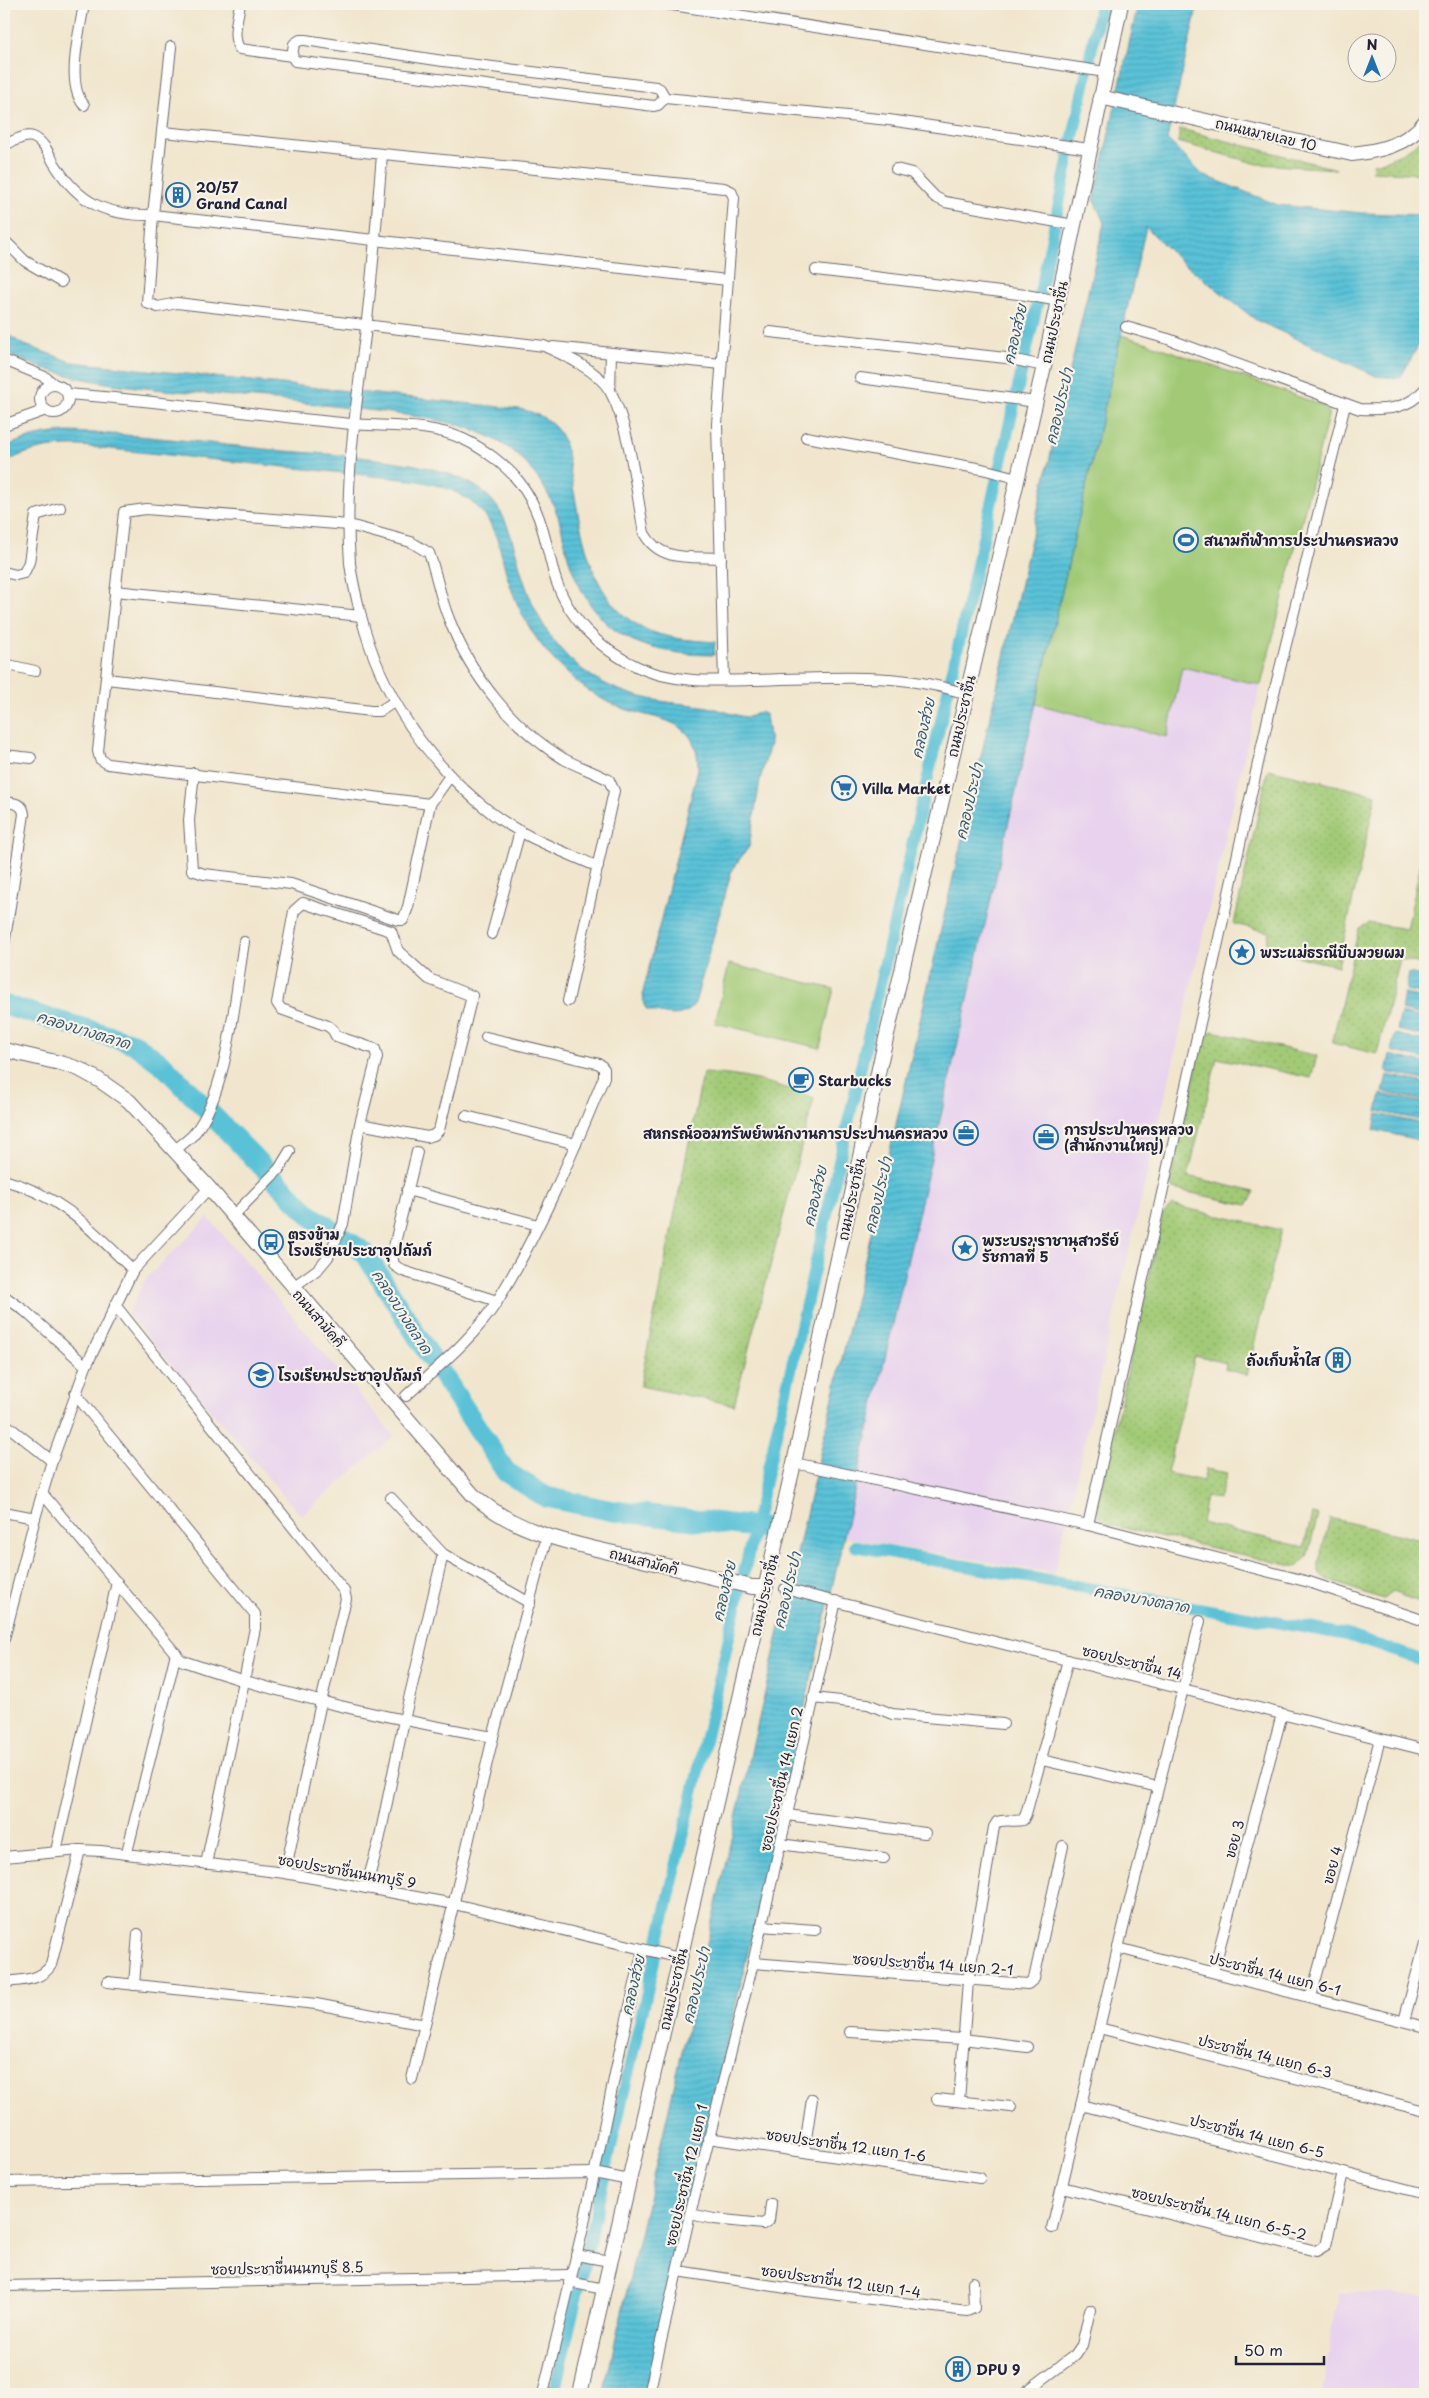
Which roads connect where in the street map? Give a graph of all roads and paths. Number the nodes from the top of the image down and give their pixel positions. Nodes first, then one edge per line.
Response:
1 (84, 4) edge
2 (240, 4) edge
3 (666, 4) edge
4 (1121, 4) edge
5 (171, 47) dead end
6 (292, 56) junction
7 (443, 60) junction
8 (1100, 71) junction
9 (586, 78) junction
10 (441, 79) junction
11 (584, 98) junction
12 (665, 98) junction
13 (1106, 98) junction
14 (84, 105) dead end
15 (1425, 122) edge
16 (163, 132) junction
17 (4, 145) edge
18 (1083, 148) junction
19 (382, 155) junction
20 (896, 169) dead end
21 (154, 215) junction
22 (1074, 225) junction
23 (4, 240) edge
24 (374, 240) junction
25 (816, 270) dead end
26 (727, 280) junction
27 (61, 282) dead end
28 (1052, 300) junction
29 (366, 326) junction
30 (1126, 327) dead end
31 (770, 332) dead end
32 (544, 346) junction
33 (610, 353) junction
34 (4, 360) edge
35 (721, 364) junction
36 (1044, 366) junction
37 (860, 378) dead end
38 (55, 385) junction
39 (1425, 389) edge
40 (610, 390) junction
41 (68, 394) junction
42 (1029, 401) junction
43 (1345, 405) junction
44 (46, 410) junction
45 (353, 424) junction
46 (4, 425) edge
47 (806, 437) dead end
48 (1010, 476) junction
49 (60, 508) dead end
50 (349, 525) junction
51 (721, 558) junction
52 (4, 572) edge
53 (115, 591) junction
54 (361, 616) junction
55 (4, 664) edge
56 (35, 671) dead end
57 (107, 679) junction
58 (724, 680) junction
59 (961, 692) junction
60 (394, 702) junction
61 (4, 754) edge
62 (31, 758) dead end
63 (194, 773) junction
64 (450, 776) junction
65 (4, 802) edge
66 (430, 804) junction
67 (520, 831) junction
68 (598, 867) junction
69 (8, 891) edge
70 (492, 934) dead end
71 (244, 942) dead end
72 (4, 944) edge
73 (568, 1001) dead end
74 (486, 1036) dead end
75 (4, 1050) edge
76 (466, 1116) dead end
77 (360, 1124) junction
78 (576, 1144) junction
79 (175, 1150) junction
80 (290, 1151) dead end
81 (417, 1152) dead end
82 (4, 1180) edge
83 (209, 1188) junction
84 (406, 1190) junction
85 (233, 1216) junction
86 (538, 1225) junction
87 (133, 1270) junction
88 (293, 1287) junction
89 (4, 1296) edge
90 (497, 1301) junction
91 (114, 1305) junction
92 (86, 1366) junction
93 (75, 1394) junction
94 (406, 1396) dead end
95 (4, 1423) edge
96 (52, 1460) junction
97 (794, 1463) junction
98 (42, 1493) junction
99 (391, 1498) dead end
100 (4, 1512) edge
101 (35, 1518) junction
102 (1088, 1524) junction
103 (546, 1536) junction
104 (443, 1554) junction
105 (117, 1582) junction
106 (759, 1587) junction
107 (785, 1589) dead end
108 (834, 1600) junction
109 (530, 1603) junction
110 (1200, 1621) dead end
111 (1425, 1621) edge
112 (4, 1635) edge
113 (176, 1653) junction
114 (1068, 1660) junction
115 (243, 1682) junction
116 (1183, 1689) junction
117 (813, 1698) junction
118 (321, 1702) junction
119 (1282, 1714) junction
120 (404, 1720) junction
121 (1004, 1724) dead end
122 (493, 1737) junction
123 (1380, 1739) junction
124 (1425, 1750) edge
125 (1042, 1760) junction
126 (1158, 1787) junction
127 (787, 1815) junction
128 (926, 1833) dead end
129 (780, 1844) junction
130 (1063, 1846) dead end
131 (80, 1850) junction
132 (56, 1851) junction
133 (127, 1852) junction
134 (4, 1858) edge
135 (884, 1858) dead end
136 (206, 1864) junction
137 (285, 1873) junction
138 (366, 1888) junction
139 (454, 1904) junction
140 (761, 1926) junction
141 (814, 1930) dead end
142 (138, 1934) dead end
143 (1425, 1943) edge
144 (1118, 1948) junction
145 (645, 1951) junction
146 (673, 1957) junction
147 (753, 1963) junction
148 (1213, 1972) junction
149 (968, 1981) junction
150 (4, 1982) edge
151 (108, 1982) dead end
152 (134, 1985) junction
153 (1311, 1997) junction
154 (1404, 2021) junction
155 (425, 2025) junction
156 (1425, 2027) edge
157 (1099, 2028) junction
158 (850, 2032) dead end
159 (963, 2039) junction
160 (1027, 2047) dead end
161 (412, 2079) dead end
162 (812, 2099) dead end
163 (937, 2099) dead end
164 (959, 2101) junction
165 (1081, 2105) junction
166 (1011, 2107) dead end
167 (1425, 2111) edge
168 (708, 2138) junction
169 (804, 2152) junction
170 (595, 2173) junction
171 (1344, 2173) junction
172 (980, 2178) dead end
173 (623, 2179) junction
174 (4, 2182) edge
175 (1062, 2187) junction
176 (1425, 2194) edge
177 (771, 2204) dead end
178 (690, 2214) junction
179 (1052, 2228) dead end
180 (579, 2256) junction
181 (610, 2261) junction
182 (678, 2272) junction
183 (572, 2280) junction
184 (973, 2282) dead end
185 (4, 2286) edge
186 (604, 2289) junction
187 (1090, 2310) dead end
188 (543, 2394) edge
189 (580, 2394) edge
190 (649, 2394) edge
191 (1023, 2394) edge

1 - 14 street
2 - 6 street
3 - 8 street
4 - 8 main road, ถนนประชาชื่น
5 - 16 street
6 - 7 street
6 - 10 street
7 - 9 street
7 - 10 street
8 - 13 main road, ถนนประชาชื่น
9 - 11 street
9 - 12 street
10 - 11 street
11 - 12 street
12 - 18 street
13 - 15 main road, ถนนหมายเลข 10
13 - 18 main road, ถนนประชาชื่น
16 - 19 street
16 - 21 street
17 - 21 street
18 - 22 main road, ถนนประชาชื่น
19 - 24 street
19 - 26 street
20 - 22 street
21 - 24 street
21 - 29 street
22 - 28 main road, ถนนประชาชื่น
23 - 27 street
24 - 26 street
24 - 29 street
25 - 28 street
26 - 35 street
28 - 36 main road, ถนนประชาชื่น
29 - 32 street
29 - 45 street
30 - 43 street
31 - 36 street
32 - 33 street
32 - 40 street
33 - 35 street
33 - 40 street
34 - 38 street
35 - 51 street
36 - 42 main road, ถนนประชาชื่น
37 - 42 street
38 - 41 street
38 - 44 street
39 - 43 street
40 - 51 street
41 - 44 street
41 - 45 street
42 - 48 main road, ถนนประชาชื่น
43 - 102 street
44 - 46 street
45 - 50 street
45 - 58 street
47 - 48 street
48 - 59 main road, ถนนประชาชื่น
49 - 52 street
50 - 53 street
50 - 54 street
50 - 68 street
51 - 58 street
53 - 54 street
53 - 57 street
54 - 60 street
55 - 56 street
57 - 60 street
57 - 63 street
58 - 59 street
59 - 97 main road, ถนนประชาชื่น
60 - 64 street
61 - 62 street
63 - 66 street
63 - 66 street
64 - 66 street
64 - 67 street
65 - 69 street
67 - 68 street
67 - 70 street
68 - 73 street
69 - 72 street
71 - 79 street
74 - 78 street
75 - 79 main road, ถนนสามัคคี
76 - 78 street
77 - 77 street
77 - 88 street
78 - 86 street
79 - 83 main road, ถนนสามัคคี
80 - 85 street
81 - 84 street
82 - 87 street
83 - 85 main road, ถนนสามัคคี
83 - 87 street
84 - 86 street
84 - 90 street
85 - 88 main road, ถนนสามัคคี
86 - 90 street
87 - 91 street
88 - 103 main road, ถนนสามัคคี
89 - 92 street
90 - 94 street
91 - 92 street
91 - 118 street
92 - 93 street
93 - 96 street
93 - 115 street
95 - 96 street
96 - 98 street
97 - 102 street
97 - 106 main road, ถนนประชาชื่น
98 - 101 street
98 - 105 street
99 - 104 street
100 - 101 street
101 - 112 street
102 - 111 street
103 - 106 main road, ถนนสามัคคี
103 - 109 street
104 - 109 street
104 - 120 street
105 - 113 street
105 - 132 street
106 - 146 main road, ถนนประชาชื่น
107 - 108 street, ซอยประชาชื่น 14
108 - 114 street, ซอยประชาชื่น 14
108 - 117 street, ซอยประชาชื่น 14 แยก 2
109 - 122 street
110 - 116 street
113 - 115 street
113 - 133 street
114 - 116 street, ซอยประชาชื่น 14
114 - 125 street
115 - 118 street
115 - 136 street
116 - 119 street, ซอยประชาชื่น 14
116 - 126 street
117 - 121 street
117 - 127 street, ซอยประชาชื่น 14 แยก 2
118 - 120 street
118 - 137 street
119 - 123 street, ซอยประชาชื่น 14
119 - 148 street, ขอย 3
120 - 122 street
120 - 138 street
122 - 139 street
123 - 124 street, ซอยประชาชื่น 14
123 - 153 street, ขอย 4
125 - 126 street
125 - 149 street
126 - 144 street
127 - 128 street
127 - 129 street, ซอยประชาชื่น 14 แยก 2
129 - 135 street
129 - 140 street, ซอยประชาชื่น 14 แยก 2
130 - 149 street, ซอยประชาชื่น 14 แยก 2-1
131 - 132 street, ซอยประชาชื่นนนทบุรี 9
131 - 133 street, ซอยประชาชื่นนนทบุรี 9
131 - 150 street
132 - 134 street, ซอยประชาชื่นนนทบุรี 9
133 - 136 street, ซอยประชาชื่นนนทบุรี 9
136 - 137 street, ซอยประชาชื่นนนทบุรี 9
137 - 138 street, ซอยประชาชื่นนนทบุรี 9
138 - 139 street, ซอยประชาชื่นนนทบุรี 9
139 - 145 street, ซอยประชาชื่นนนทบุรี 9
139 - 155 street
140 - 141 street
140 - 147 street, ซอยประชาชื่น 14 แยก 2
142 - 152 street
143 - 154 street
144 - 148 street, ประชาชื่น 14 แยก 6-1
144 - 157 street
145 - 146 street, ซอยประชาชื่นนนทบุรี 9
145 - 170 street
146 - 173 main road, ถนนประชาชื่น
147 - 149 street, ซอยประชาชื่น 14 แยก 2-1
147 - 168 street, ซอยประชาชื่น 12 แยก 1
148 - 153 street, ประชาชื่น 14 แยก 6-1
149 - 159 street
151 - 152 street
152 - 155 street
153 - 154 street, ประชาชื่น 14 แยก 6-1
154 - 156 street, ประชาชื่น 14 แยก 6-1
155 - 161 street
157 - 165 street
157 - 167 street, ประชาชื่น 14 แยก 6-3
158 - 159 street
159 - 160 street
159 - 164 street
162 - 169 street
163 - 164 street
164 - 166 street
165 - 171 street, ประชาชื่น 14 แยก 6-5
165 - 175 street
168 - 169 street, ซอยประชาชื่น 12 แยก 1-6
168 - 178 street, ซอยประชาชื่น 12 แยก 1
169 - 172 street, ซอยประชาชื่น 12 แยก 1-6
170 - 173 street
170 - 174 street
170 - 180 street
171 - 175 street, ซอยประชาชื่น 14 แยก 6-5-2
171 - 176 street, ประชาชื่น 14 แยก 6-5
173 - 181 main road, ถนนประชาชื่น
175 - 179 street
177 - 178 street
178 - 182 street, ซอยประชาชื่น 12 แยก 1
180 - 181 street
180 - 183 street
181 - 186 main road, ถนนประชาชื่น
182 - 184 street, ซอยประชาชื่น 12 แยก 1-4
182 - 190 street, ซอยประชาชื่น 12 แยก 1
183 - 185 street, ซอยประชาชื่นนนทบุรี 8.5
183 - 186 street, ซอยประชาชื่นนนทบุรี 8.5
183 - 188 street
186 - 189 main road, ถนนประชาชื่น
187 - 191 street

